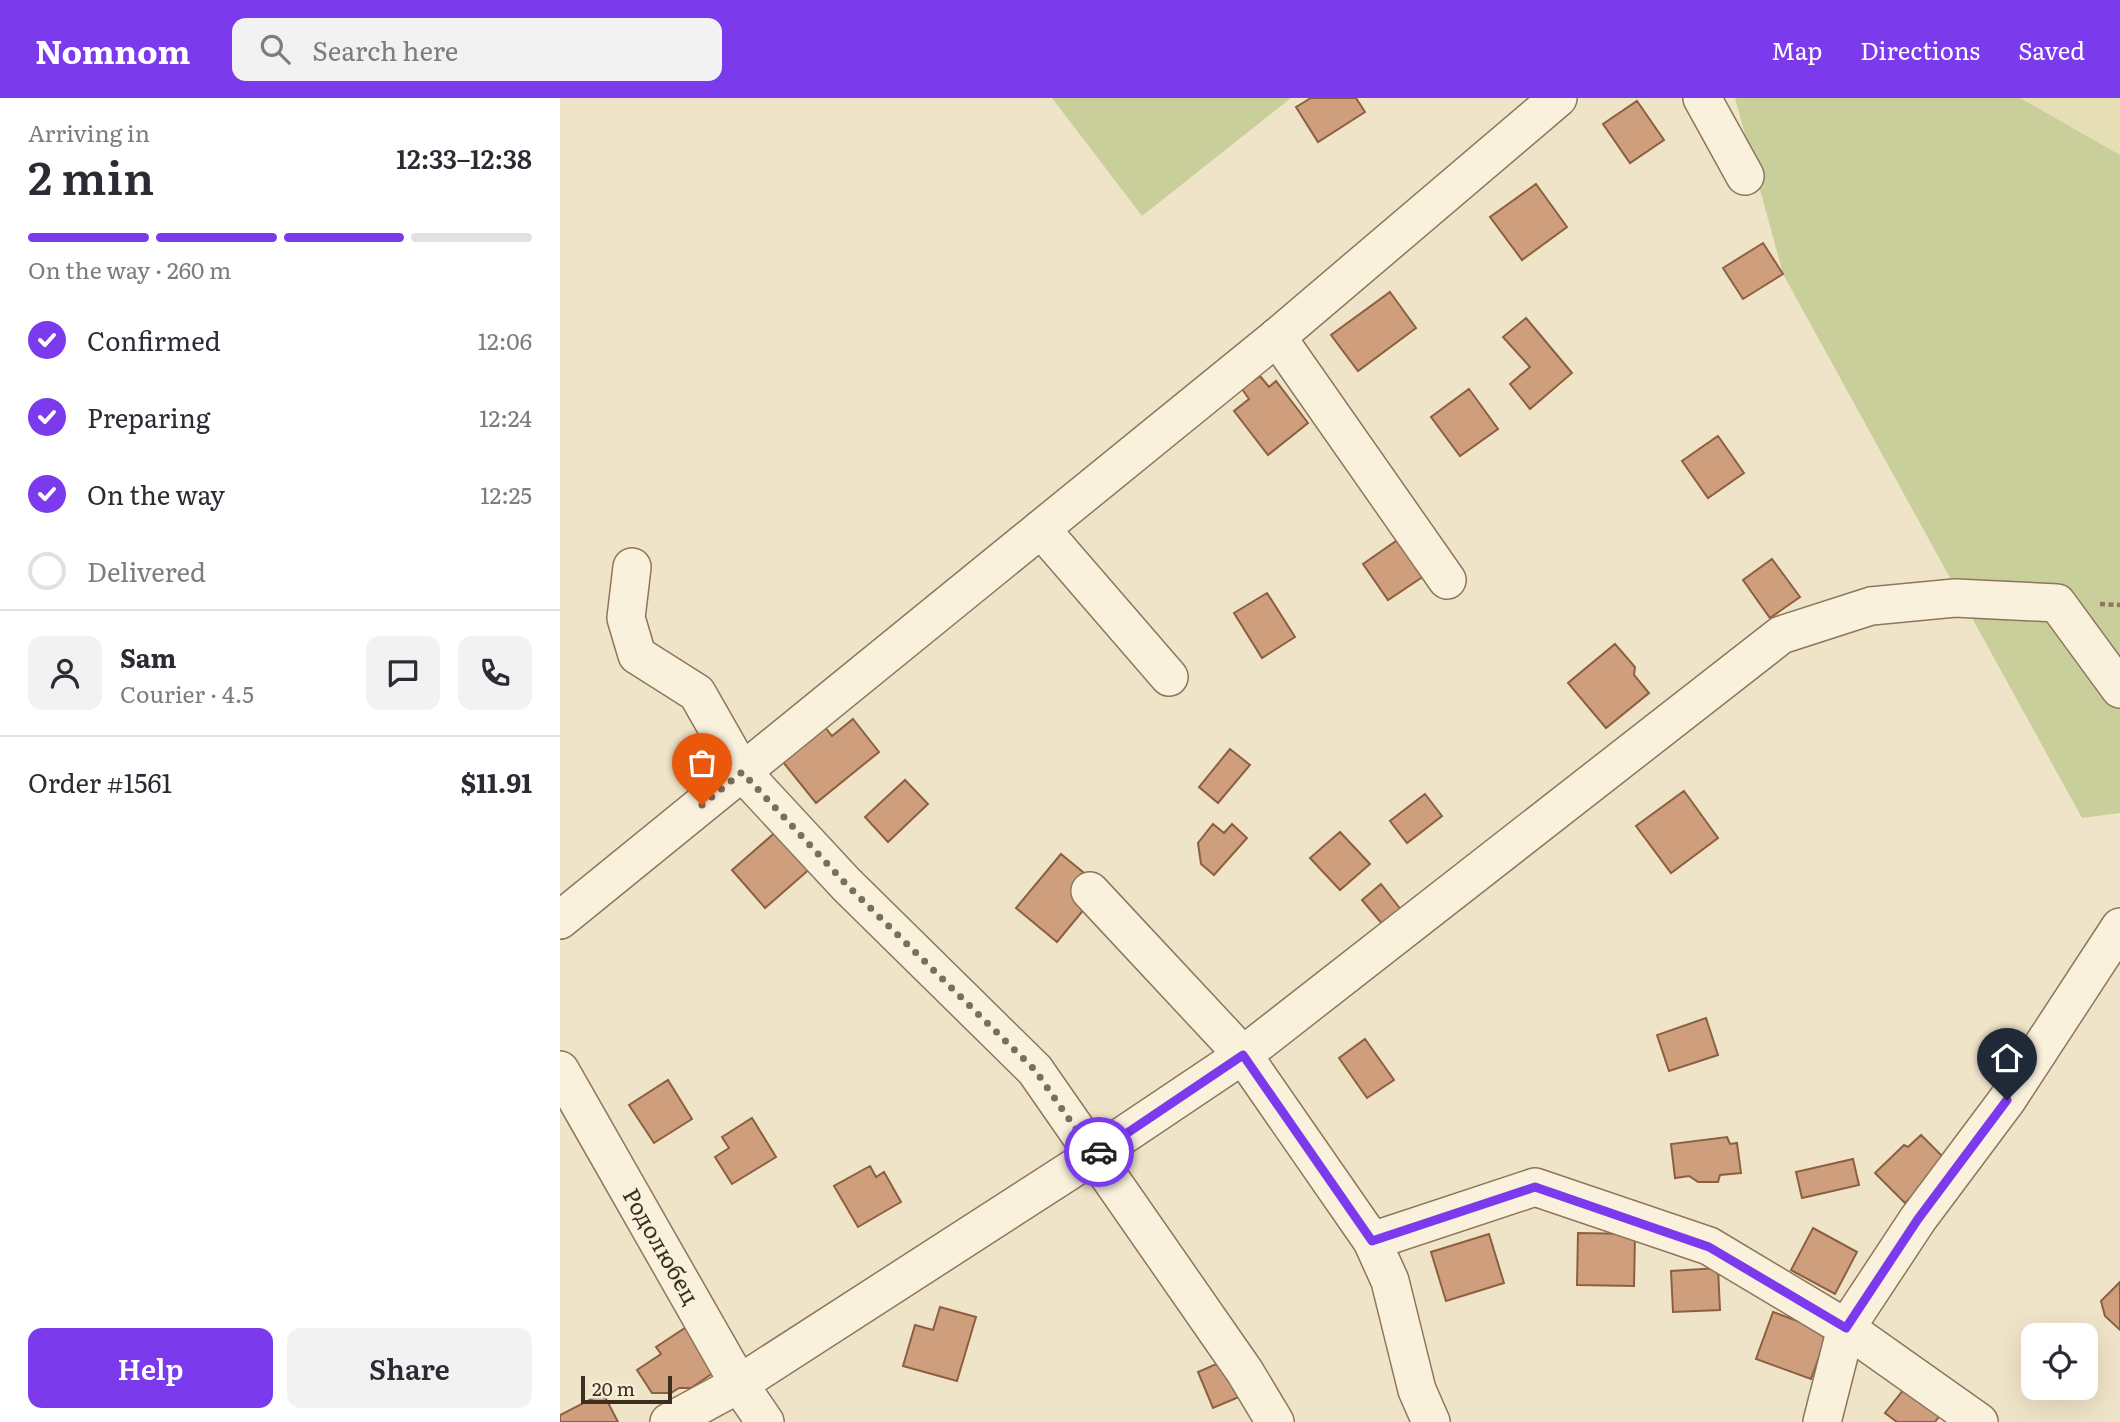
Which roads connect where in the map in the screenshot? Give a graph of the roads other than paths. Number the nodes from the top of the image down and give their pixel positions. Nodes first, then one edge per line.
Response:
1 (1558, 98) edge
2 (1702, 98) edge
3 (1745, 176) dead end
4 (1277, 337) junction
5 (1041, 529) junction
6 (632, 566) dead end
7 (1447, 580) dead end
8 (1169, 677) dead end
9 (2120, 689) edge
10 (742, 772) junction
11 (1090, 891) dead end
12 (560, 920) edge
13 (2120, 927) edge
14 (1243, 1055) junction
15 (560, 1070) edge
16 (1094, 1155) junction
17 (1372, 1241) junction
18 (1846, 1328) junction
19 (739, 1384) junction
20 (669, 1422) edge
21 (765, 1422) edge
22 (1275, 1422) edge
23 (1431, 1422) edge
24 (1822, 1422) edge
25 (1979, 1422) edge

1 - 4 street
2 - 3 street
4 - 5 street
4 - 7 street
5 - 8 street
5 - 10 street
6 - 10 street
9 - 14 street
10 - 12 street
10 - 16 street
11 - 14 street
13 - 18 street
14 - 16 street
14 - 17 street
15 - 19 street, Родолюбец
16 - 19 street
16 - 22 street
17 - 18 street
17 - 23 street
18 - 24 street
18 - 25 street
19 - 20 street
19 - 21 street, Родолюбец

